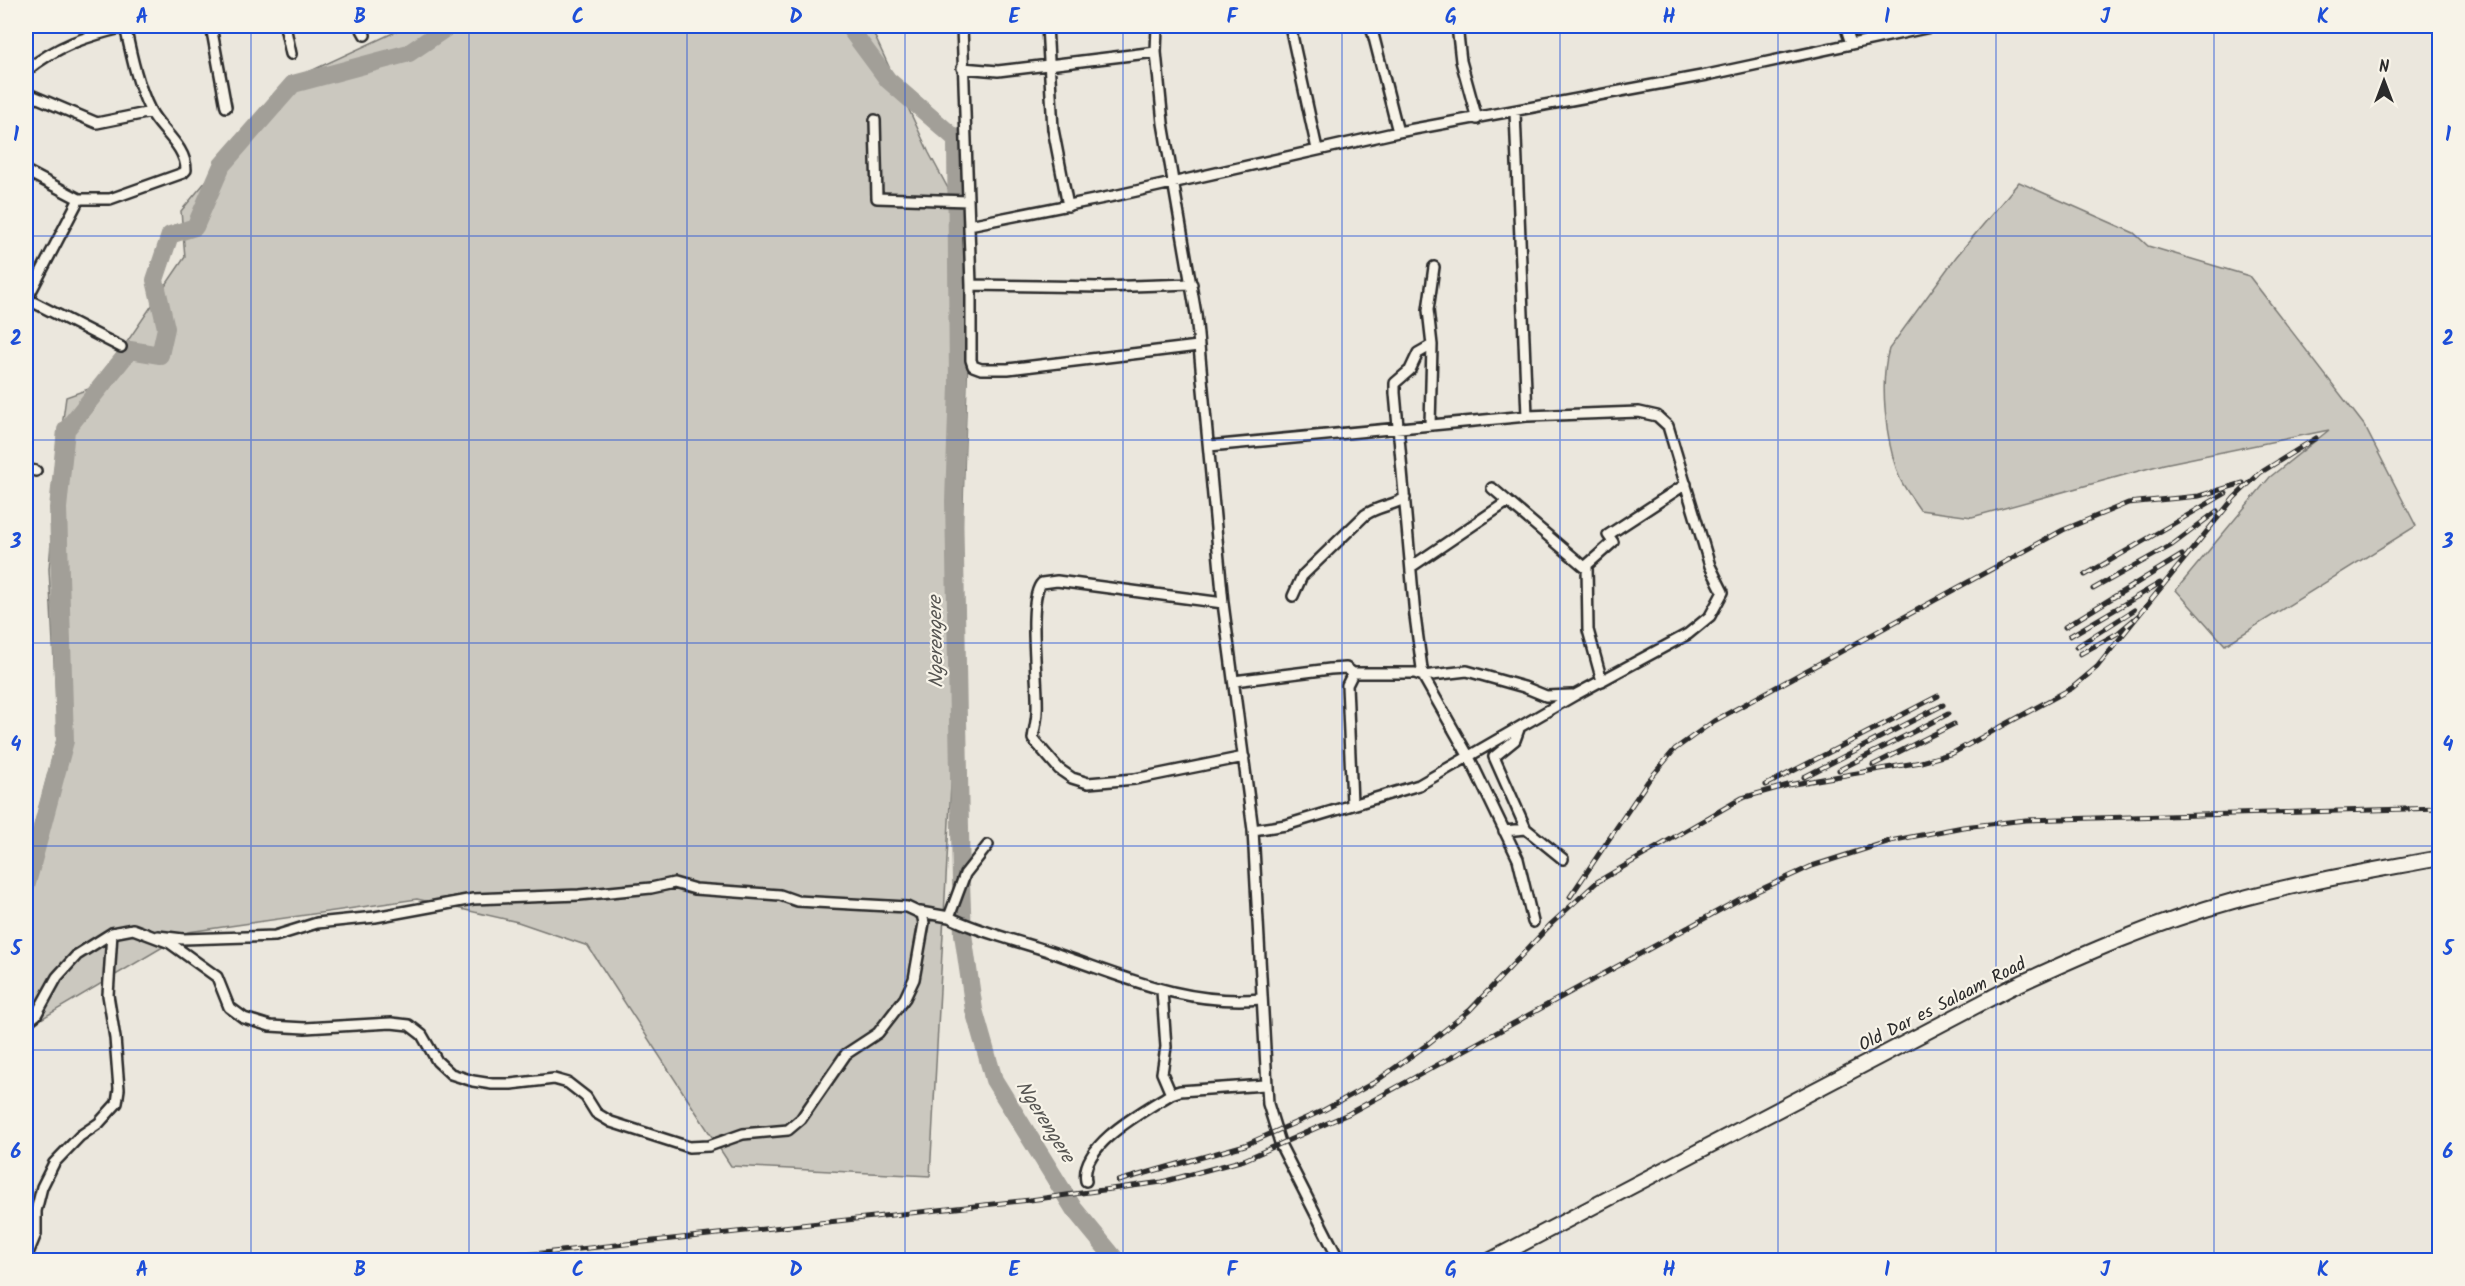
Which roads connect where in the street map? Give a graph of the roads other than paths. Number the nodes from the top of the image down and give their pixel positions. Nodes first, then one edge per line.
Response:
1 (125, 26) edge
2 (211, 26) edge
3 (285, 26) edge
4 (360, 26) edge
5 (962, 26) edge
6 (1047, 26) edge
7 (1157, 26) edge
8 (1290, 26) edge
9 (1371, 26) edge
10 (1457, 26) edge
11 (1845, 26) edge
12 (1935, 26) edge
13 (365, 35) dead end
14 (1851, 43) junction
15 (1156, 52) junction
16 (291, 54) dead end
17 (1049, 66) junction
18 (962, 68) junction
19 (26, 71) edge
20 (26, 93) edge
21 (226, 106) dead end
22 (151, 112) junction
23 (1515, 112) junction
24 (1476, 119) junction
25 (875, 120) dead end
26 (1398, 132) junction
27 (1317, 149) junction
28 (26, 171) edge
29 (1173, 181) junction
30 (79, 199) junction
31 (968, 201) junction
32 (1068, 206) junction
33 (969, 225) junction
34 (1434, 267) dead end
35 (1192, 284) junction
36 (971, 285) junction
37 (1432, 345) junction
38 (121, 346) dead end
39 (1198, 346) junction
40 (1527, 416) junction
41 (1430, 425) junction
42 (1397, 426) junction
43 (1209, 446) junction
44 (26, 469) edge
45 (36, 471) dead end
46 (1686, 484) junction
47 (1492, 488) dead end
48 (1405, 498) junction
49 (1507, 502) junction
50 (1411, 567) junction
51 (1587, 569) junction
52 (1293, 596) dead end
53 (1223, 603) junction
54 (1353, 673) junction
55 (1424, 676) junction
56 (1234, 681) junction
57 (1602, 681) junction
58 (1575, 695) junction
59 (1519, 729) junction
60 (1488, 746) junction
61 (1244, 757) junction
62 (1469, 757) junction
63 (1494, 757) junction
64 (1352, 803) junction
65 (1526, 829) junction
66 (1253, 830) junction
67 (1504, 831) junction
68 (988, 845) dead end
69 (2439, 858) edge
70 (1563, 859) dead end
71 (920, 912) junction
72 (949, 917) junction
73 (1533, 922) dead end
74 (112, 933) junction
75 (158, 936) junction
76 (1161, 991) junction
77 (1261, 999) junction
78 (26, 1023) edge
79 (1265, 1085) junction
80 (1170, 1094) junction
81 (1086, 1181) dead end
82 (26, 1258) edge
83 (1339, 1260) edge
84 (1491, 1260) edge

1 - 19 street
1 - 22 street
2 - 21 street
3 - 16 street
4 - 13 street
5 - 18 street
6 - 17 street
7 - 15 street
8 - 27 street
9 - 26 street
10 - 24 street
11 - 14 street
12 - 14 street
14 - 23 street
15 - 17 street
15 - 29 street
17 - 18 street
17 - 32 street
18 - 31 street
20 - 22 street
22 - 30 street
23 - 24 street
23 - 40 street
24 - 26 street
25 - 31 street
26 - 27 street
27 - 29 street
28 - 30 street
29 - 32 street
29 - 35 street
30 - 38 street
31 - 33 street
32 - 33 street
33 - 36 street
34 - 37 street
35 - 36 street
35 - 39 street
36 - 39 street
37 - 41 street
37 - 42 street
39 - 43 street
40 - 41 street
40 - 46 street
41 - 42 street
42 - 43 street
42 - 48 street
43 - 53 street
44 - 45 street
46 - 51 street
46 - 57 street
47 - 49 street
48 - 50 street
48 - 52 street
49 - 50 street
49 - 51 street
50 - 55 street
51 - 57 street
53 - 56 street
53 - 61 street
54 - 55 street
54 - 56 street
54 - 64 street
55 - 58 street
55 - 62 street
56 - 61 street
57 - 58 street
58 - 59 street
59 - 60 street
59 - 63 street
60 - 62 street
60 - 63 street
61 - 66 street
62 - 64 street
62 - 67 street
63 - 65 street
64 - 66 street
65 - 67 street
65 - 70 street
66 - 77 street
67 - 73 street
68 - 72 street
69 - 84 main road, Old Dar es Salaam Road
71 - 72 street
71 - 75 street
71 - 75 street
72 - 76 street
74 - 75 street
74 - 78 street
74 - 82 street
76 - 77 street
76 - 80 street
77 - 79 street
79 - 80 street
79 - 83 street
80 - 81 street

